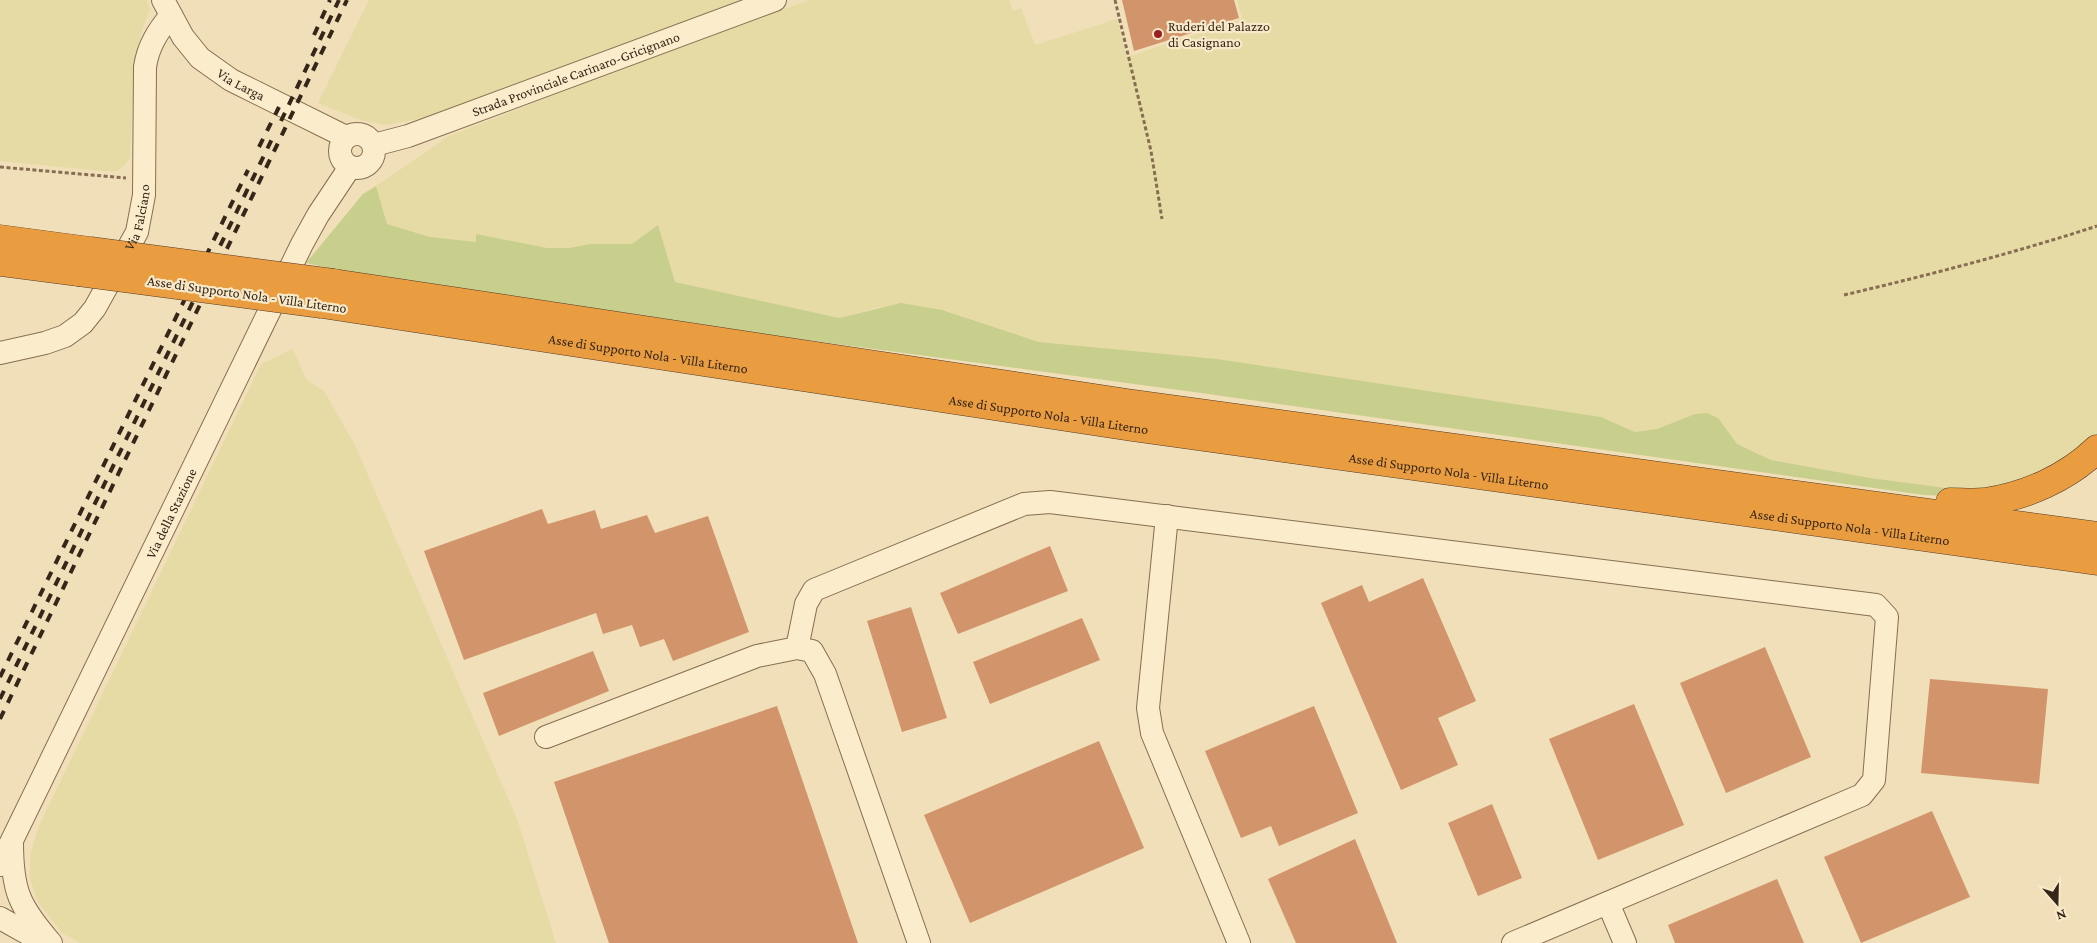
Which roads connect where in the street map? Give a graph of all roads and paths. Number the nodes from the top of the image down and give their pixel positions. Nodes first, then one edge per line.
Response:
1 (775, 0) edge
2 (1115, 0) edge
3 (167, 7) edge
4 (346, 138) junction
5 (374, 145) junction
6 (0, 167) edge
7 (350, 167) junction
8 (144, 180) junction
9 (1162, 220) dead end
10 (2097, 226) edge
11 (0, 239) edge
12 (0, 262) edge
13 (85, 262) junction
14 (328, 293) junction
15 (1844, 295) dead end
16 (0, 352) edge
17 (2097, 449) edge
18 (1864, 504) junction
19 (1167, 516) junction
20 (2097, 536) edge
21 (1984, 545) junction
22 (2097, 561) edge
23 (2097, 567) edge
24 (797, 648) junction
25 (546, 737) dead end
26 (12, 841) junction
27 (0, 865) edge
28 (1608, 903) junction
29 (0, 918) edge
30 (46, 943) edge
31 (51, 943) edge
32 (919, 943) edge
33 (1239, 943) edge
34 (1513, 943) edge
35 (1625, 943) edge

1 - 5 street, Strada Provinciale Carinaro-Gricignano
2 - 9 path
3 - 4 street, Via Larga
3 - 8 street, Via Falciano
4 - 5 street, Via Larga
4 - 7 street
5 - 7 street
6 - 8 path
7 - 26 street, Via della Stazione
8 - 16 street, Via Falciano
10 - 15 path
11 - 13 highway, Asse di Supporto Nola - Villa Literno
12 - 13 highway, Asse di Supporto Nola - Villa Literno
13 - 14 highway, Asse di Supporto Nola - Villa Literno, bridge
14 - 18 highway, Asse di Supporto Nola - Villa Literno
14 - 21 highway, Asse di Supporto Nola - Villa Literno
17 - 18 highway
18 - 20 highway, Asse di Supporto Nola - Villa Literno
19 - 24 street
19 - 28 street
19 - 33 street
21 - 22 highway, Asse di Supporto Nola - Villa Literno
21 - 23 highway
24 - 25 street
24 - 32 street
26 - 27 street, Via della Stazione
26 - 31 street
28 - 34 street
28 - 35 street
29 - 30 street

